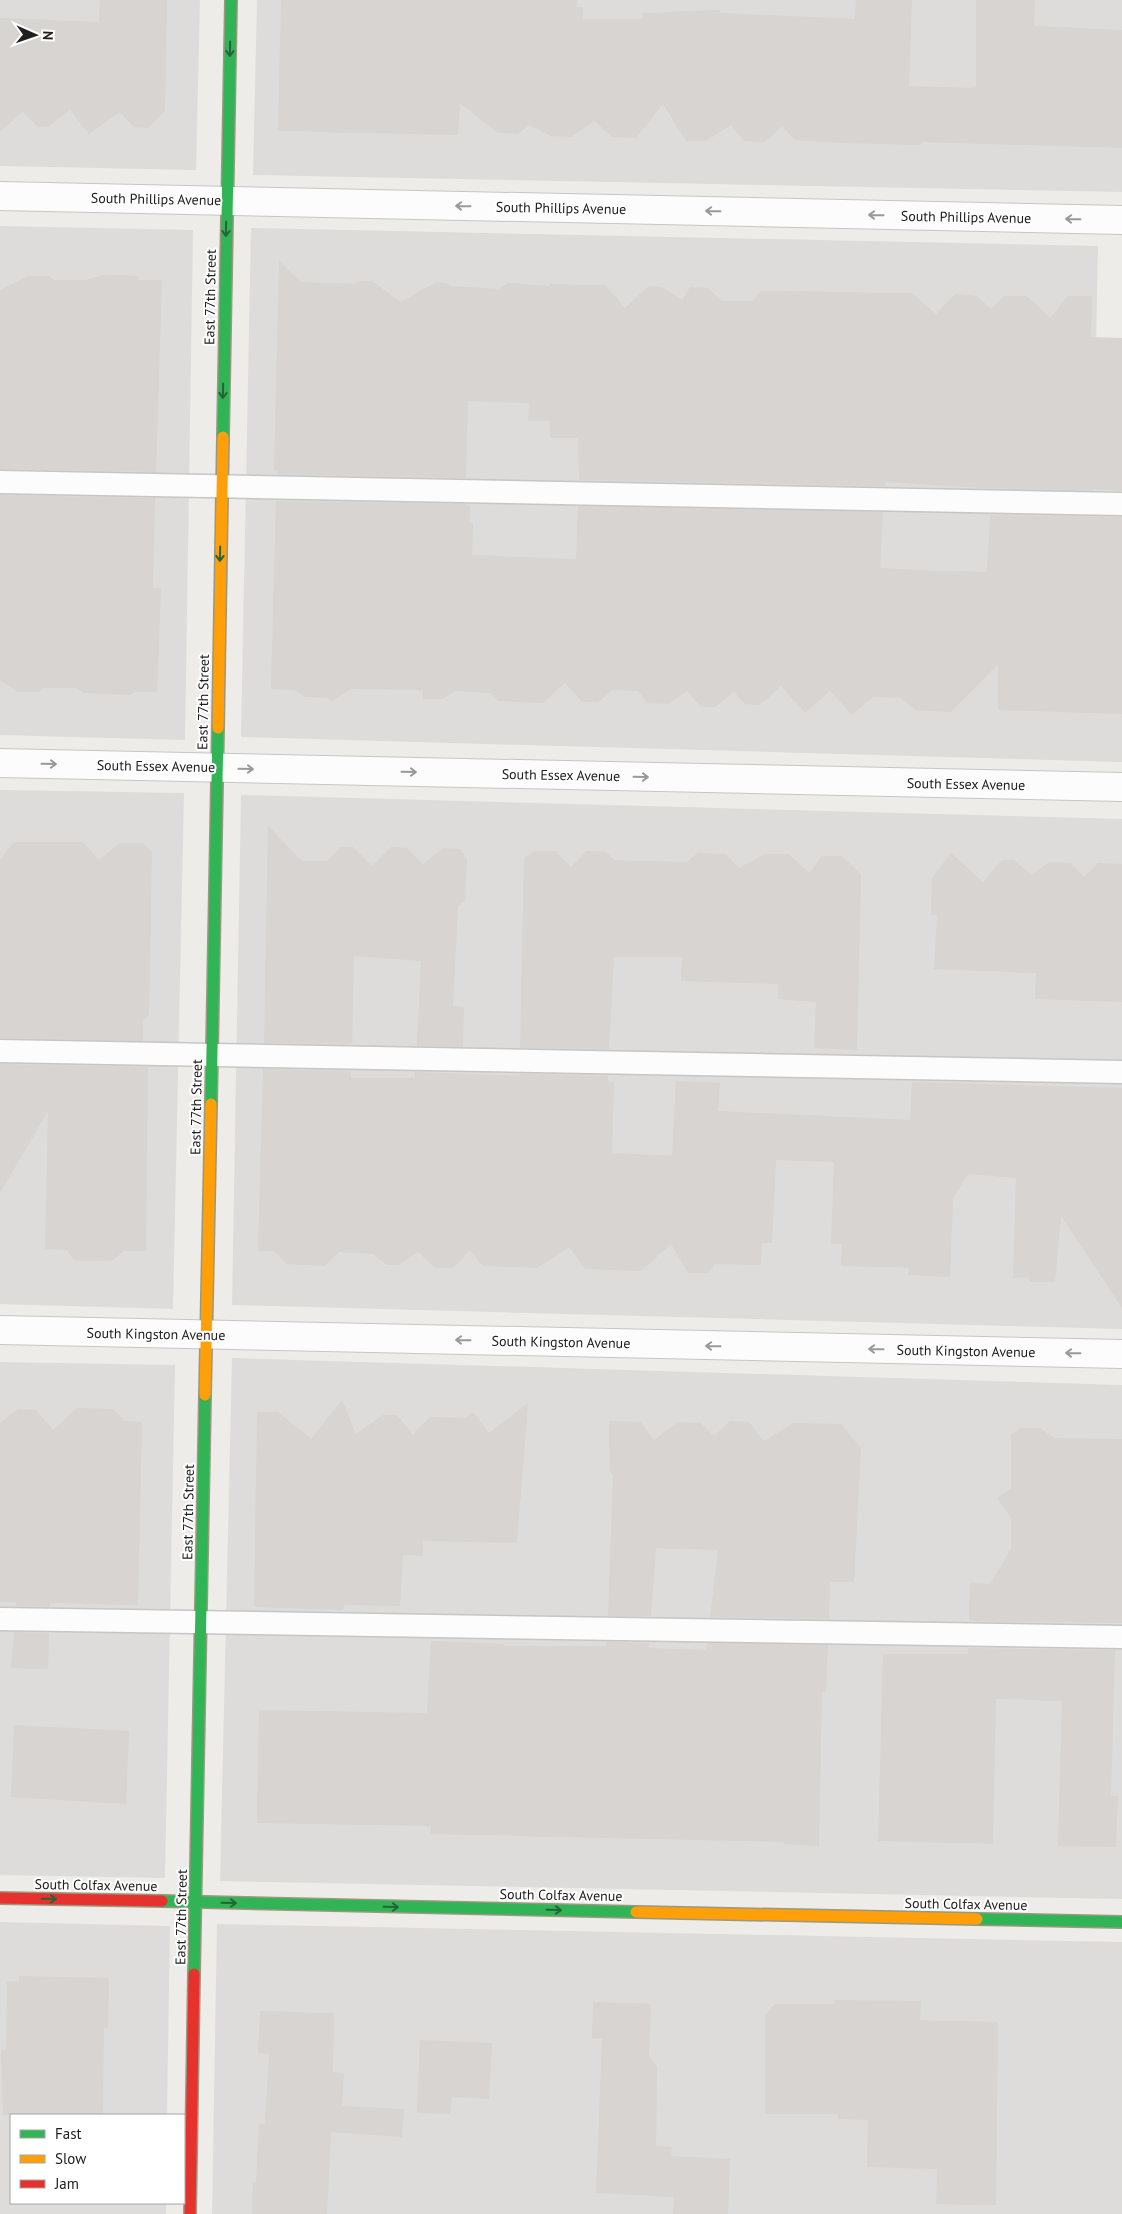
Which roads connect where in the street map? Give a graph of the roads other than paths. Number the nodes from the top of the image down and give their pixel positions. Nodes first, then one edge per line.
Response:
1 (230, 0) edge
2 (0, 196) edge
3 (227, 201) junction
4 (1122, 220) edge
5 (0, 482) edge
6 (221, 487) junction
7 (1122, 504) edge
8 (0, 763) edge
9 (216, 768) junction
10 (1122, 787) edge
11 (0, 1051) edge
12 (212, 1055) junction
13 (1122, 1072) edge
14 (0, 1330) edge
15 (206, 1334) junction
16 (1122, 1354) edge
17 (0, 1619) edge
18 (201, 1623) junction
19 (1122, 1638) edge
20 (0, 1898) edge
21 (196, 1902) junction
22 (1122, 1922) edge
23 (190, 2214) edge

1 -> 3 street, East 77th Street
2 - 3 street, South Phillips Avenue
4 -> 3 street, South Phillips Avenue
3 -> 6 street, East 77th Street
5 - 6 lane
6 - 7 lane
6 -> 9 street, East 77th Street
8 -> 9 street, South Essex Avenue
9 -> 10 street, South Essex Avenue
9 - 12 street, East 77th Street
11 - 12 lane
12 - 13 lane
12 - 15 street, East 77th Street
14 - 15 street, South Kingston Avenue
16 -> 15 street, South Kingston Avenue
15 - 18 street, East 77th Street
17 - 18 lane
18 - 19 lane
18 - 21 street, East 77th Street
20 -> 21 street, South Colfax Avenue
21 -> 22 street, South Colfax Avenue
21 - 23 street, East 77th Street

